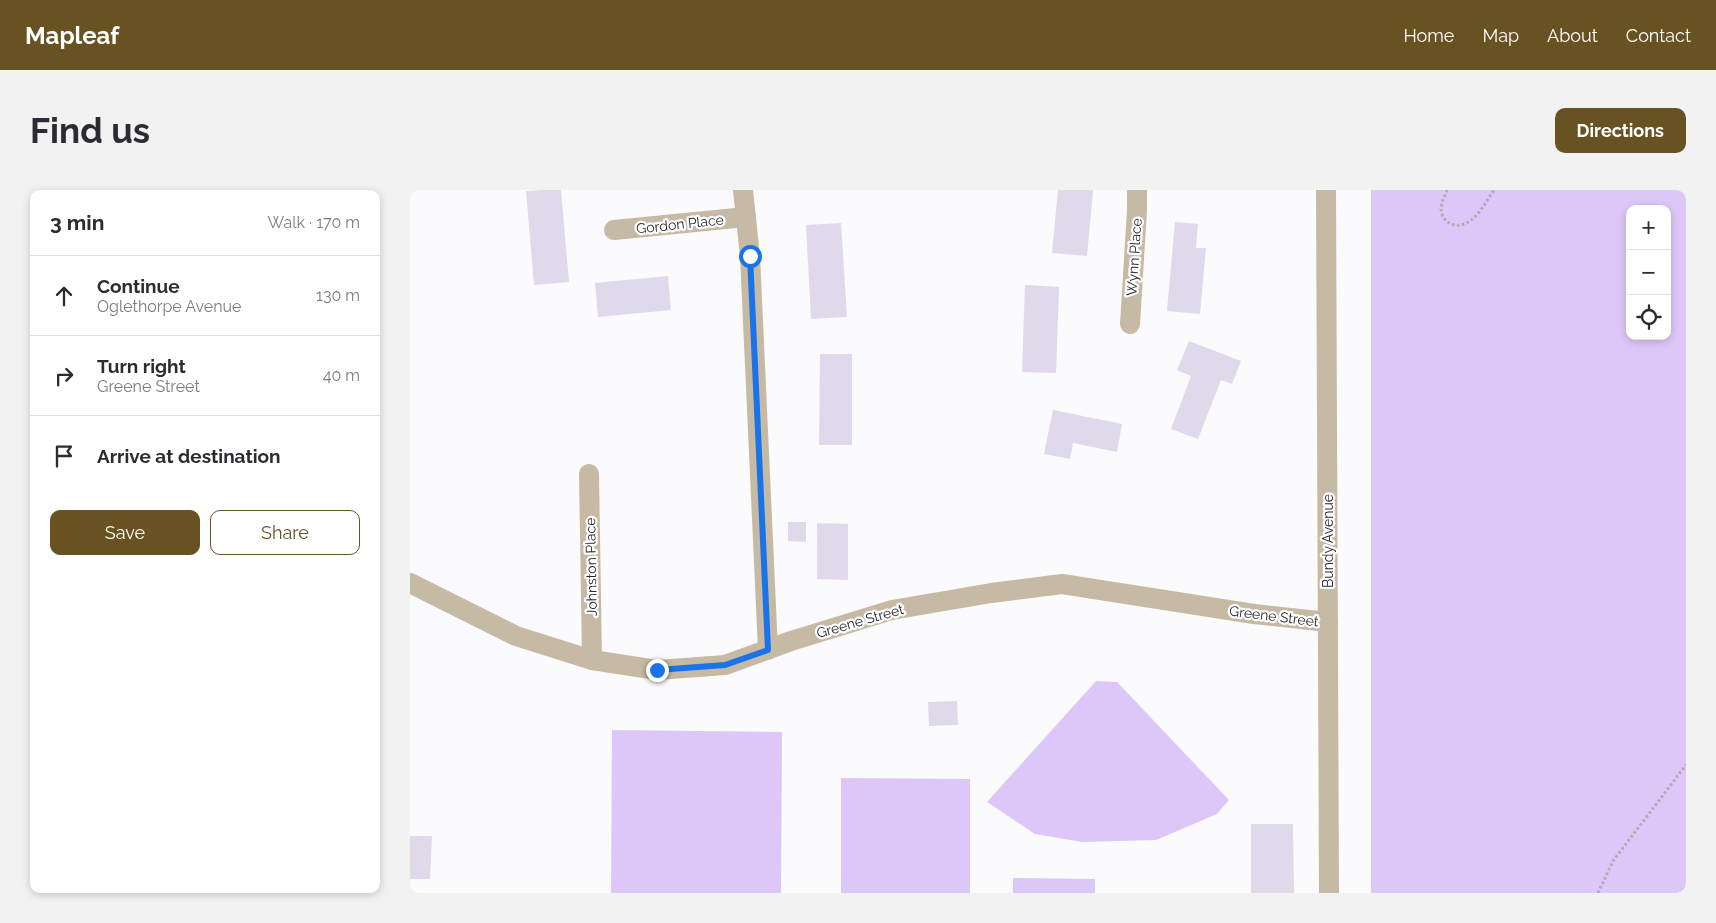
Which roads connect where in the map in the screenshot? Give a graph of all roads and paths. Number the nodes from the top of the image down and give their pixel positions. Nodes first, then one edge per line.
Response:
1 (744, 190) edge
2 (1137, 190) edge
3 (1326, 190) edge
4 (1448, 190) edge
5 (1494, 190) edge
6 (746, 217) junction
7 (614, 230) dead end
8 (1130, 324) dead end
9 (589, 474) dead end
10 (410, 584) edge
11 (1328, 622) junction
12 (768, 650) junction
13 (592, 660) junction
14 (1686, 765) edge
15 (1329, 893) edge
16 (1598, 893) edge

1 - 6 street
2 - 8 street, Wynn Place
3 - 11 street, Bundy Avenue
4 - 5 path
6 - 7 street, Gordon Place
6 - 12 street
9 - 13 street, Johnston Place
10 - 13 street, Greene Street
11 - 12 street, Greene Street
11 - 15 street, Bundy Avenue
12 - 13 street, Greene Street
14 - 16 path

